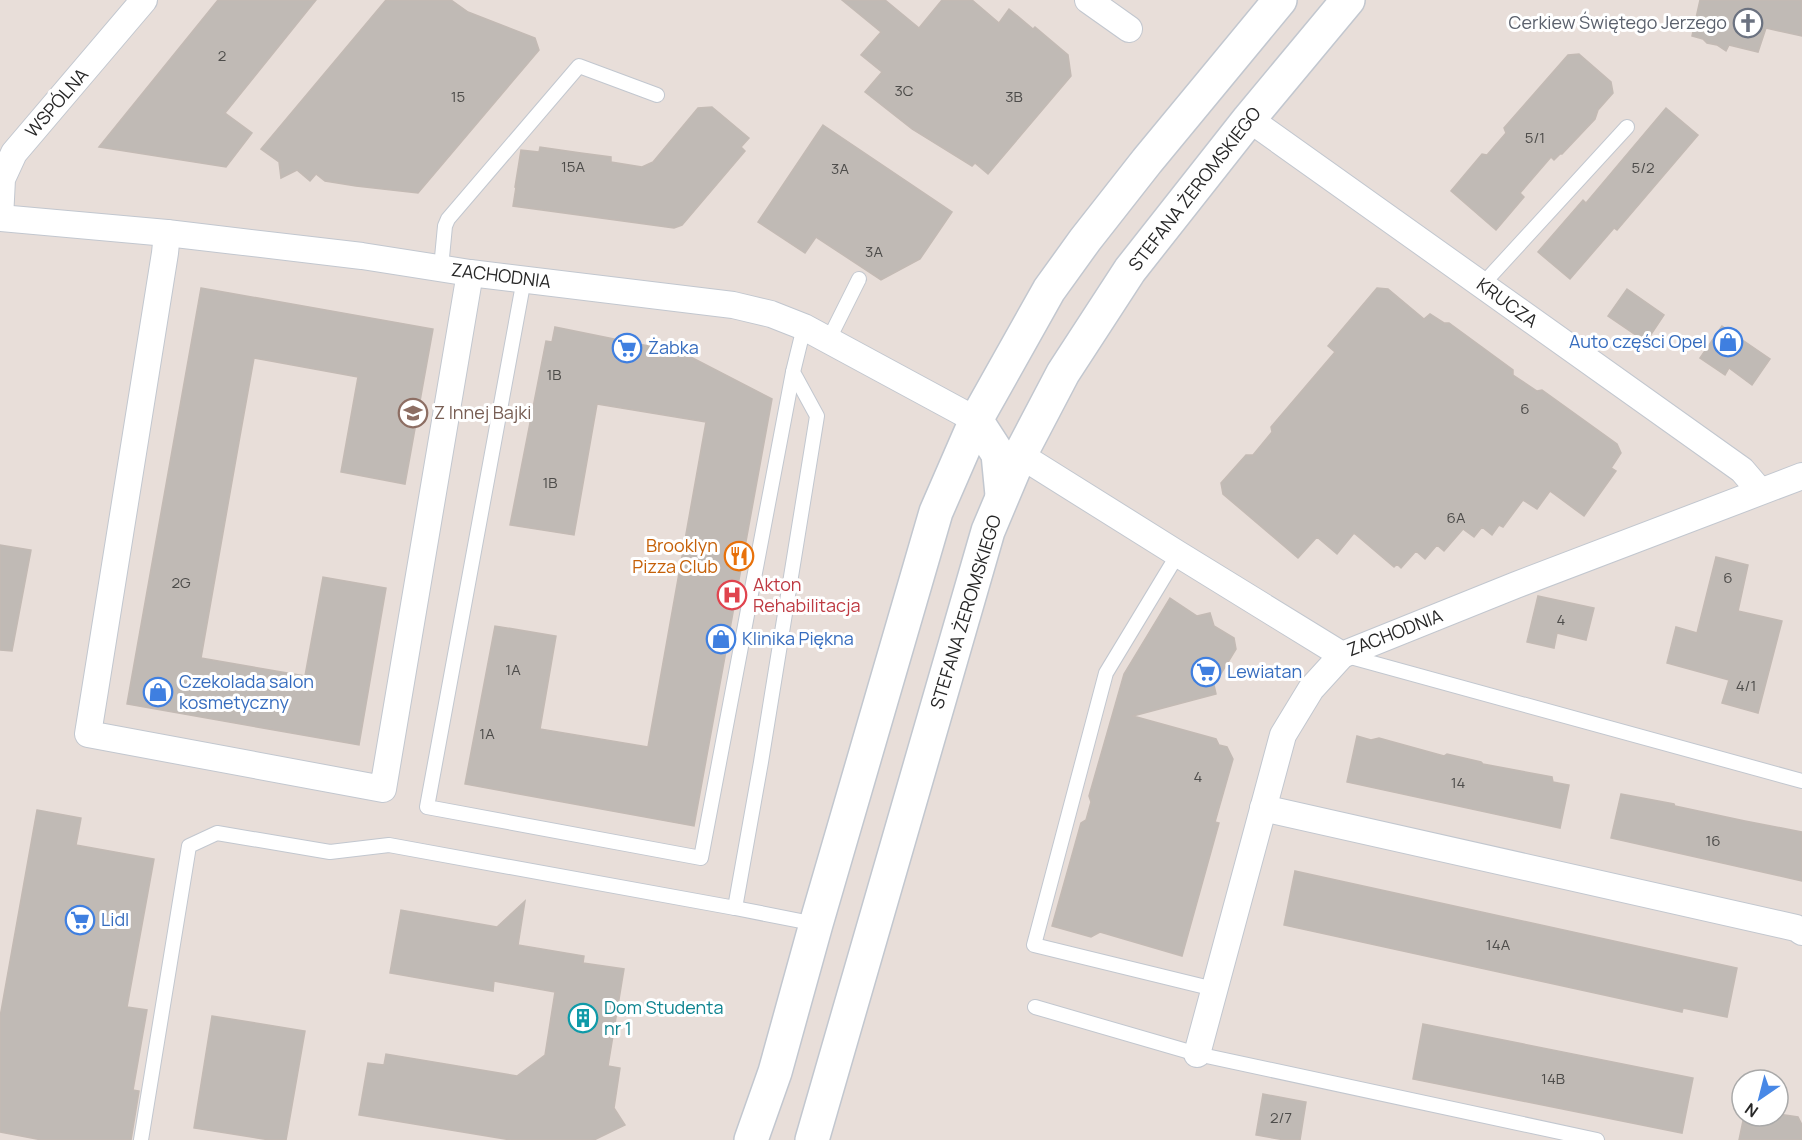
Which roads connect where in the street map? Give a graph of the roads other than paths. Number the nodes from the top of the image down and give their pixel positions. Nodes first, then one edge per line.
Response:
1 (144, 0) edge
2 (1088, 0) edge
3 (1280, 0) edge
4 (1348, 0) edge
5 (1129, 29) dead end
6 (657, 95) dead end
7 (1249, 119) junction
8 (1627, 127) dead end
9 (1, 179) edge
10 (0, 218) edge
11 (167, 233) junction
12 (441, 268) junction
13 (470, 273) junction
14 (524, 279) junction
15 (859, 279) dead end
16 (1482, 285) junction
17 (804, 327) junction
18 (829, 339) junction
19 (794, 372) junction
20 (976, 420) junction
21 (1020, 454) junction
22 (1802, 476) edge
23 (1760, 492) junction
24 (1002, 497) junction
25 (1178, 554) junction
26 (1342, 654) junction
27 (1802, 781) edge
28 (1263, 808) junction
29 (735, 908) junction
30 (816, 924) junction
31 (1802, 932) edge
32 (1214, 989) junction
33 (1035, 1007) dead end
34 (1197, 1054) junction
35 (141, 1140) edge
36 (751, 1140) edge
37 (812, 1140) edge
38 (1597, 1140) edge

1 - 9 street, WSPÓLNA
2 - 5 street
3 - 20 main road
4 - 7 main road, STEFANA ŻEROMSKIEGO
6 - 12 lane
7 - 16 street, KRUCZA
7 - 21 main road, STEFANA ŻEROMSKIEGO
8 - 16 lane
9 - 10 street, WSPÓLNA
10 - 11 street, ZACHODNIA
11 - 12 street, ZACHODNIA
11 - 13 street
12 - 13 street, ZACHODNIA
13 - 14 street, ZACHODNIA
14 - 17 street, ZACHODNIA
14 - 19 lane
15 - 18 lane
16 - 23 street, KRUCZA
17 - 18 street, ZACHODNIA
17 - 19 lane
18 - 20 street, ZACHODNIA
19 - 29 lane
20 - 24 main road
20 - 30 main road
21 - 24 main road, STEFANA ŻEROMSKIEGO
21 - 25 street, ZACHODNIA
22 - 23 street, ZACHODNIA
23 - 26 street, ZACHODNIA
24 - 37 main road, STEFANA ŻEROMSKIEGO
25 - 26 street, ZACHODNIA
25 - 32 lane
26 - 27 lane
26 - 28 street
28 - 31 street
28 - 32 street
29 - 30 lane
29 - 35 lane
30 - 36 main road
32 - 34 street
33 - 34 lane
34 - 38 lane

